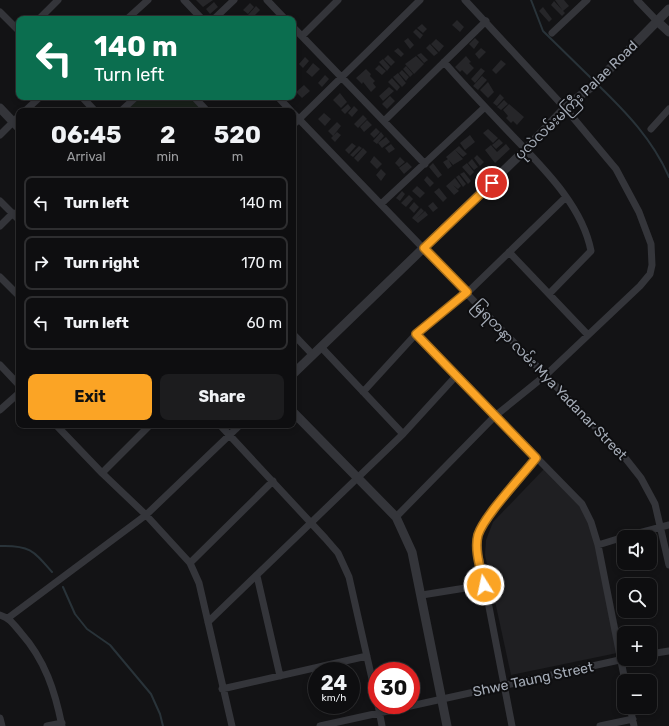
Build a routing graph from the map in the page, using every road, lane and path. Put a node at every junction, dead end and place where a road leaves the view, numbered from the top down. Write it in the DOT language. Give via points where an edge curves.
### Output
graph roads {
  1 [pos="58,0"];
  2 [pos="148,0"];
  3 [pos="184,0"];
  4 [pos="234,0"];
  5 [pos="267,0"];
  6 [pos="338,0"];
  7 [pos="420,0"];
  8 [pos="466,0"];
  9 [pos="587,0"];
  10 [pos="637,0"];
  11 [pos="669,9"];
  12 [pos="0,12"];
  13 [pos="42,16"];
  14 [pos="130,16"];
  15 [pos="199,16"];
  16 [pos="217,16"];
  17 [pos="282,16"];
  18 [pos="486,21"];
  19 [pos="657,21"];
  20 [pos="16,29"];
  21 [pos="296,30"];
  22 [pos="669,32"];
  23 [pos="552,33"];
  24 [pos="302,36"];
  25 [pos="444,62"];
  26 [pos="341,77"];
  27 [pos="37,100"];
  28 [pos="85,100"];
  29 [pos="133,100"];
  30 [pos="197,100"];
  31 [pos="281,100"];
  32 [pos="485,107"];
  33 [pos="0,108"];
  34 [pos="28,108"];
  35 [pos="93,108"];
  36 [pos="124,108"];
  37 [pos="204,108"];
  38 [pos="288,108"];
  39 [pos="565,108"];
  40 [pos="669,109"];
  41 [pos="296,116"];
  42 [pos="299,119"];
  43 [pos="16,121"];
  44 [pos="384,121"];
  45 [pos="296,122"];
  46 [pos="16,123"];
  47 [pos="651,129"];
  48 [pos="0,135"];
  49 [pos="525,150"];
  50 [pos="424,164"];
  51 [pos="566,197"];
  52 [pos="0,201"];
  53 [pos="381,204"];
  54 [pos="13,213"];
  55 [pos="16,216"];
  56 [pos="0,226"];
  57 [pos="424,248"];
  58 [pos="509,252"];
  59 [pos="0,277"];
  60 [pos="467,292"];
  61 [pos="16,293"];
  62 [pos="549,294"];
  63 [pos="416,334"];
  64 [pos="588,335"];
  65 [pos="296,337"];
  66 [pos="321,347"];
  67 [pos="313,355"];
  68 [pos="0,365"];
  69 [pos="296,371"];
  70 [pos="547,374"];
  71 [pos="456,376"];
  72 [pos="16,382"];
  73 [pos="363,392"];
  74 [pos="16,396"];
  75 [pos="0,410"];
  76 [pos="296,415"];
  77 [pos="495,416"];
  78 [pos="59,428"];
  79 [pos="145,428"];
  80 [pos="223,428"];
  81 [pos="237,428"];
  82 [pos="403,434"];
  83 [pos="230,435"];
  84 [pos="536,458"];
  85 [pos="102,473"];
  86 [pos="358,478"];
  87 [pos="273,481"];
  88 [pos="146,515"];
  89 [pos="396,517"];
  90 [pos="312,523"];
  91 [pos="669,525"];
  92 [pos="661,526"];
  93 [pos="648,530"];
  94 [pos="617,539"];
  95 [pos="598,544"];
  96 [pos="190,563"];
  97 [pos="669,565"];
  98 [pos="257,576"];
  99 [pos="484,585"];
  100 [pos="422,595"];
  101 [pos="0,615"];
  102 [pos="8,618"];
  103 [pos="208,622"];
  104 [pos="617,631"];
  105 [pos="669,651"];
  106 [pos="657,653"];
  107 [pos="367,656"];
  108 [pos="617,660"];
  109 [pos="368,662"];
  110 [pos="280,676"];
  111 [pos="504,686"];
  112 [pos="222,689"];
  113 [pos="442,698"];
  114 [pos="420,702"];
  115 [pos="368,712"];
  116 [pos="380,714"];
  117 [pos="0,718"];
  118 [pos="633,722"];
  119 [pos="62,725"];
  120 [pos="2,726"];
  121 [pos="47,726"];
  122 [pos="232,726"];
  123 [pos="320,726"];
  124 [pos="382,726"];
  125 [pos="447,726"];
  126 [pos="512,726"];
  127 [pos="600,726"];
  1 -- 13 [label="street"];
  2 -- 14 [label="street"];
  3 -- 15 [label="street"];
  4 -- 16 [label="street"];
  5 -- 17 [label="street"];
  6 -- 24 [label="street"];
  7 -- 26 [label="street"];
  8 -- 18 [label="street"];
  9 -- 23 [label="street"];
  10 -- 19 [label="street"];
  11 -- 19 [label="street, ပုလဲလမ်းမကြီး Palae Road"];
  12 -- 20 [label="street"];
  18 -- 25 [label="street"];
  18 -- 39 [label="street"];
  19 -- 22 [label="street"];
  19 -- 39 [label="street, ပုလဲလမ်းမကြီး Palae Road" via="592,87"];
  21 -- 24 [label="street"];
  24 -- 26 [label="street"];
  25 -- 32 [label="street"];
  25 -- 44 [label="street"];
  26 -- 42 [label="street"];
  26 -- 44 [label="street"];
  27 -- 34 [label="street"];
  28 -- 35 [label="street"];
  29 -- 36 [label="street"];
  30 -- 37 [label="street"];
  31 -- 38 [label="street, မြရတနာ လမ်း Mya Yadanar Street"];
  32 -- 49 [label="street"];
  32 -- 50 [label="street"];
  33 -- 43 [label="street"];
  39 -- 49 [label="street, ပုလဲလမ်းမကြီး Palae Road"];
  39 -- 64 [label="street" via="616,169 639,212 651,244 653,258 650,274"];
  40 -- 47 [label="street"];
  41 -- 42 [label="street, မြရတနာ လမ်း Mya Yadanar Street"];
  42 -- 45 [label="street"];
  42 -- 53 [label="street, မြရတနာ လမ်း Mya Yadanar Street"];
  44 -- 50 [label="street"];
  46 -- 48 [label="street"];
  49 -- 51 [label="street"];
  49 -- 57 [label="street, ပုလဲလမ်းမကြီး Palae Road"];
  50 -- 53 [label="street"];
  51 -- 58 [label="street"];
  51 -- 62 [label="street" via="581,220 591,251"];
  52 -- 54 [label="street"];
  53 -- 57 [label="street, မြရတနာ လမ်း Mya Yadanar Street"];
  54 -- 55 [label="street"];
  54 -- 56 [label="street"];
  57 -- 60 [label="street, မြရတနာ လမ်း Mya Yadanar Street"];
  57 -- 66 [label="street, ပုလဲလမ်းမကြီး Palae Road"];
  58 -- 60 [label="street"];
  58 -- 62 [label="street"];
  59 -- 61 [label="street"];
  60 -- 63 [label="street"];
  60 -- 70 [label="street, မြရတနာ လမ်း Mya Yadanar Street"];
  62 -- 64 [label="street"];
  63 -- 71 [label="street"];
  63 -- 73 [label="street"];
  64 -- 70 [label="street"];
  65 -- 67 [label="street"];
  66 -- 67 [label="street, ပုလဲလမ်းမကြီး Palae Road"];
  66 -- 73 [label="street"];
  67 -- 69 [label="street, ပုလဲလမ်းမကြီး Palae Road"];
  68 -- 72 [label="street"];
  70 -- 77 [label="street"];
  70 -- 92 [label="street, မြရတနာ လမ်း Mya Yadanar Street" via="641,478 655,504"];
  71 -- 77 [label="street"];
  71 -- 82 [label="street"];
  73 -- 82 [label="street"];
  74 -- 75 [label="street"];
  76 -- 86 [label="street"];
  77 -- 84 [label="street"];
  77 -- 89 [label="street"];
  78 -- 85 [label="street"];
  79 -- 85 [label="street"];
  80 -- 83 [label="street"];
  81 -- 83 [label="street"];
  82 -- 86 [label="street"];
  83 -- 87 [label="street"];
  83 -- 88 [label="street"];
  84 -- 95 [label="street" via="582,504"];
  84 -- 99 [label="street" via="486,520 478,536 478,555"];
  85 -- 88 [label="street"];
  86 -- 89 [label="street"];
  86 -- 90 [label="street"];
  87 -- 90 [label="street"];
  87 -- 96 [label="street"];
  88 -- 96 [label="street"];
  88 -- 102 [label="street"];
  89 -- 100 [label="street" via="412,552"];
  90 -- 98 [label="street"];
  90 -- 107 [label="street" via="338,554 349,576"];
  91 -- 92 [label="street"];
  92 -- 93 [label="street"];
  92 -- 97 [label="street, မြရတနာ လမ်း Mya Yadanar Street"];
  94 -- 95 [label="street"];
  95 -- 104 [label="street"];
  96 -- 103 [label="street" via="199,583"];
  98 -- 103 [label="street"];
  98 -- 110 [label="street"];
  99 -- 100 [label="street"];
  99 -- 111 [label="street"];
  100 -- 113 [label="street"];
  101 -- 102 [label="street"];
  102 -- 119 [label="street" via="31,644 43,663"];
  103 -- 112 [label="street"];
  105 -- 106 [label="street"];
  107 -- 109 [label="street"];
  107 -- 110 [label="street"];
  108 -- 111 [label="street, Shwe Taung Street"];
  110 -- 112 [label="street"];
  111 -- 113 [label="street, Shwe Taung Street"];
  111 -- 126 [label="street"];
  112 -- 122 [label="street"];
  113 -- 114 [label="street, Shwe Taung Street"];
  113 -- 125 [label="street"];
  115 -- 123 [label="street, Shwe Taung Street"];
  116 -- 124 [label="street"];
  117 -- 120 [label="street"];
  118 -- 127 [label="street"];
  119 -- 121 [label="street"];
}
